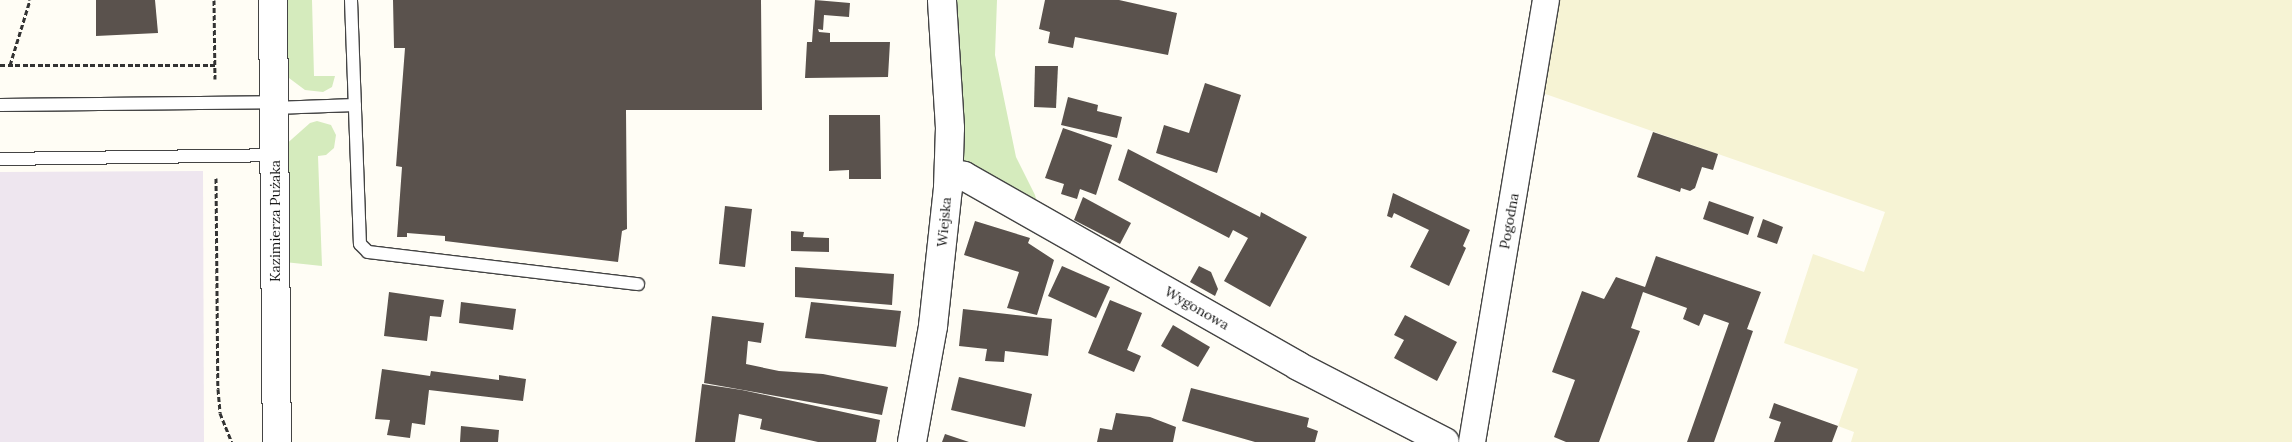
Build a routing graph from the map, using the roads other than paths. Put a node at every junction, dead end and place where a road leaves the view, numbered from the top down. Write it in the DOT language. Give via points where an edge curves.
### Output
graph roads {
  1 [pos="273,0"];
  2 [pos="351,0"];
  3 [pos="942,0"];
  4 [pos="1546,0"];
  5 [pos="0,105"];
  6 [pos="274,105"];
  7 [pos="355,105"];
  8 [pos="274,155"];
  9 [pos="0,159"];
  10 [pos="948,174"];
  11 [pos="638,284"];
  12 [pos="277,442"];
  13 [pos="912,442"];
  14 [pos="1445,442"];
  15 [pos="1472,442"];
  1 -- 6 [label="street, Kazimierza Pużaka"];
  2 -- 7 [label="lane"];
  3 -- 10 [label="street, Wiejska" via="950,128"];
  4 -- 15 [label="street, Pogodna"];
  5 -- 6 [label="lane"];
  6 -- 7 [label="lane"];
  6 -- 8 [label="street, Kazimierza Pużaka"];
  7 -- 11 [label="lane" via="360,244 368,252"];
  8 -- 9 [label="lane"];
  8 -- 12 [label="street, Kazimierza Pużaka"];
  10 -- 13 [label="street, Wiejska" via="933,326"];
  10 -- 14 [label="street, Wygonowa" via="964,176 1298,366"];
}
